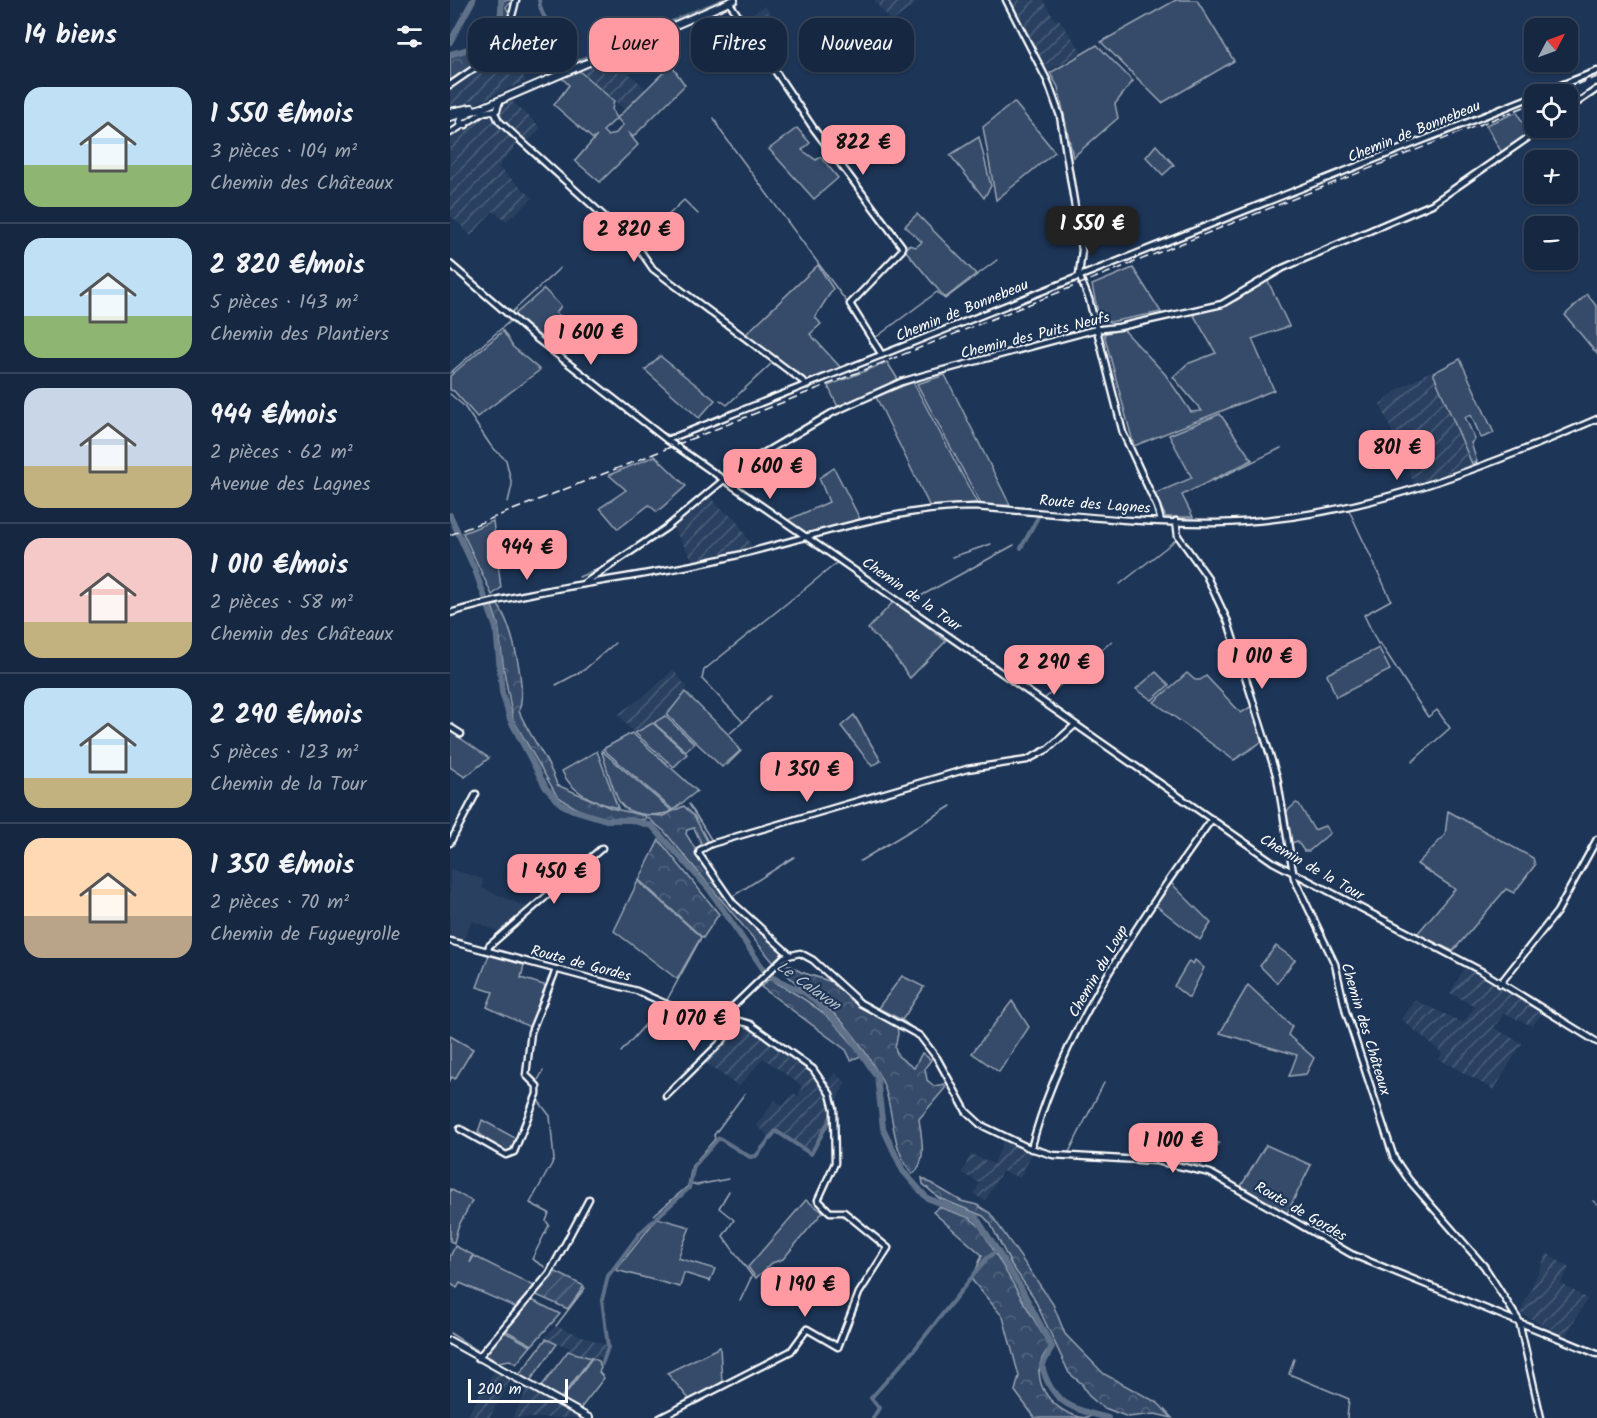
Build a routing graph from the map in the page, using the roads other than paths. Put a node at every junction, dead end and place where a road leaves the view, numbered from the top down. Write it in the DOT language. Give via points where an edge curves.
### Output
graph roads {
  1 [pos="516,0"];
  2 [pos="1006,0"];
  3 [pos="731,1"];
  4 [pos="1597,71"];
  5 [pos="1564,84"];
  6 [pos="450,85"];
  7 [pos="1597,89"];
  8 [pos="498,100"];
  9 [pos="1524,100"];
  10 [pos="1578,102"];
  11 [pos="482,108"];
  12 [pos="494,111"];
  13 [pos="451,121"];
  14 [pos="460,122"];
  15 [pos="466,125"];
  16 [pos="458,128"];
  17 [pos="1528,138"];
  18 [pos="450,264"];
  19 [pos="1079,275"];
  20 [pos="1097,330"];
  21 [pos="882,355"];
  22 [pos="808,385"];
  23 [pos="1596,421"];
  24 [pos="667,440"];
  25 [pos="722,480"];
  26 [pos="1161,521"];
  27 [pos="1176,521"];
  28 [pos="806,538"];
  29 [pos="583,584"];
  30 [pos="450,613"];
  31 [pos="1075,725"];
  32 [pos="450,727"];
  33 [pos="461,734"];
  34 [pos="477,794"];
  35 [pos="1212,819"];
  36 [pos="1597,839"];
  37 [pos="450,843"];
  38 [pos="602,848"];
  39 [pos="1292,872"];
  40 [pos="450,941"];
  41 [pos="488,950"];
  42 [pos="789,954"];
  43 [pos="556,970"];
  44 [pos="1500,984"];
  45 [pos="725,1014"];
  46 [pos="737,1020"];
  47 [pos="1597,1042"];
  48 [pos="666,1096"];
  49 [pos="460,1129"];
  50 [pos="1031,1149"];
  51 [pos="589,1199"];
  52 [pos="1519,1321"];
  53 [pos="450,1339"];
  54 [pos="1597,1354"];
  55 [pos="479,1357"];
  56 [pos="572,1409"];
  57 [pos="584,1418"];
  58 [pos="589,1418"];
  59 [pos="660,1418"];
  60 [pos="1541,1418"];
  1 -- 6 [label="street" via="503,43"];
  2 -- 19 [label="street" via="1048,82 1060,116 1082,250"];
  3 -- 8 [label="main road"];
  3 -- 21 [label="street" via="814,129 902,246 850,304"];
  4 -- 5 [label="street, Chemin de Bonnebeau"];
  7 -- 10 [label="street"];
  8 -- 11 [label="main road"];
  8 -- 12 [label="street" via="499,108"];
  8 -- 13 [label="main road" via="465,110"];
  9 -- 19 [label="street, Chemin de Bonnebeau"];
  11 -- 13 [label="main road"];
  11 -- 14 [label="street" via="463,116"];
  12 -- 15 [label="street"];
  12 -- 22 [label="street" via="499,121 637,246 653,269"];
  13 -- 14 [label="street"];
  13 -- 16 [label="street"];
  14 -- 15 [label="street"];
  14 -- 16 [label="street"];
  15 -- 16 [label="street"];
  17 -- 20 [label="street, Chemin des Puits Neufs" via="1432,204 1283,268 1222,304"];
  18 -- 24 [label="street, Chemin de la Tour" via="537,339"];
  19 -- 20 [label="street"];
  19 -- 21 [label="street, Chemin de Bonnebeau"];
  20 -- 25 [label="street, Chemin des Puits Neufs" via="901,382 832,413"];
  20 -- 26 [label="street" via="1125,440"];
  21 -- 22 [label="street, Chemin de Bonnebeau"];
  22 -- 24 [label="street, Chemin de Bonnebeau"];
  23 -- 27 [label="street, Route des Lagnes" via="1481,466 1344,506 1267,519"];
  24 -- 25 [label="street, Chemin de la Tour"];
  25 -- 28 [label="street, Chemin de la Tour"];
  25 -- 29 [label="street, Chemin des Puits Neufs" via="666,528"];
  26 -- 27 [label="street, Route des Lagnes"];
  26 -- 28 [label="street, Route des Lagnes" via="955,507"];
  27 -- 39 [label="street, Chemin des Châteaux" via="1178,536 1216,594 1238,653 1277,777"];
  28 -- 29 [label="street, Route des Lagnes" via="684,567"];
  28 -- 31 [label="street, Chemin de la Tour"];
  29 -- 30 [label="street, Route des Lagnes"];
  31 -- 35 [label="street, Chemin de la Tour"];
  31 -- 42 [label="street" via="1048,749 1027,760 967,769 700,850 733,903"];
  32 -- 33 [label="street"];
  34 -- 37 [label="street"];
  35 -- 39 [label="street, Chemin de la Tour"];
  35 -- 50 [label="street, Chemin du Loup" via="1131,936 1083,1022 1055,1077"];
  36 -- 44 [label="street" via="1557,912"];
  38 -- 41 [label="street"];
  39 -- 44 [label="street, Chemin de la Tour"];
  39 -- 52 [label="street, Chemin des Châteaux" via="1335,964 1346,1012 1394,1158 1484,1266"];
  40 -- 41 [label="street, Route de Gordes"];
  41 -- 43 [label="street, Route de Gordes"];
  42 -- 45 [label="street"];
  42 -- 50 [label="street, Route de Gordes" via="808,957 860,1003 914,1032 938,1058 973,1120"];
  43 -- 45 [label="street, Route de Gordes" via="637,991 696,1017"];
  43 -- 49 [label="street" via="530,1042 526,1075 535,1082 537,1094 514,1152 506,1155"];
  44 -- 47 [label="street, Chemin de la Tour"];
  45 -- 46 [label="street"];
  46 -- 48 [label="street" via="723,1040"];
  46 -- 59 [label="street" via="750,1024 818,1076 833,1102 835,1163 818,1200 830,1212 844,1212 888,1248 859,1293 837,1347 807,1329 791,1351"];
  50 -- 52 [label="street, Route de Gordes" via="1053,1155 1168,1162 1210,1173 1351,1254"];
  51 -- 55 [label="street" via="549,1274"];
  52 -- 54 [label="street, Route de Gordes"];
  52 -- 60 [label="street, Chemin des Châteaux"];
  53 -- 55 [label="main road"];
  55 -- 56 [label="main road"];
  56 -- 57 [label="main road"];
  56 -- 58 [label="main road"];
}
